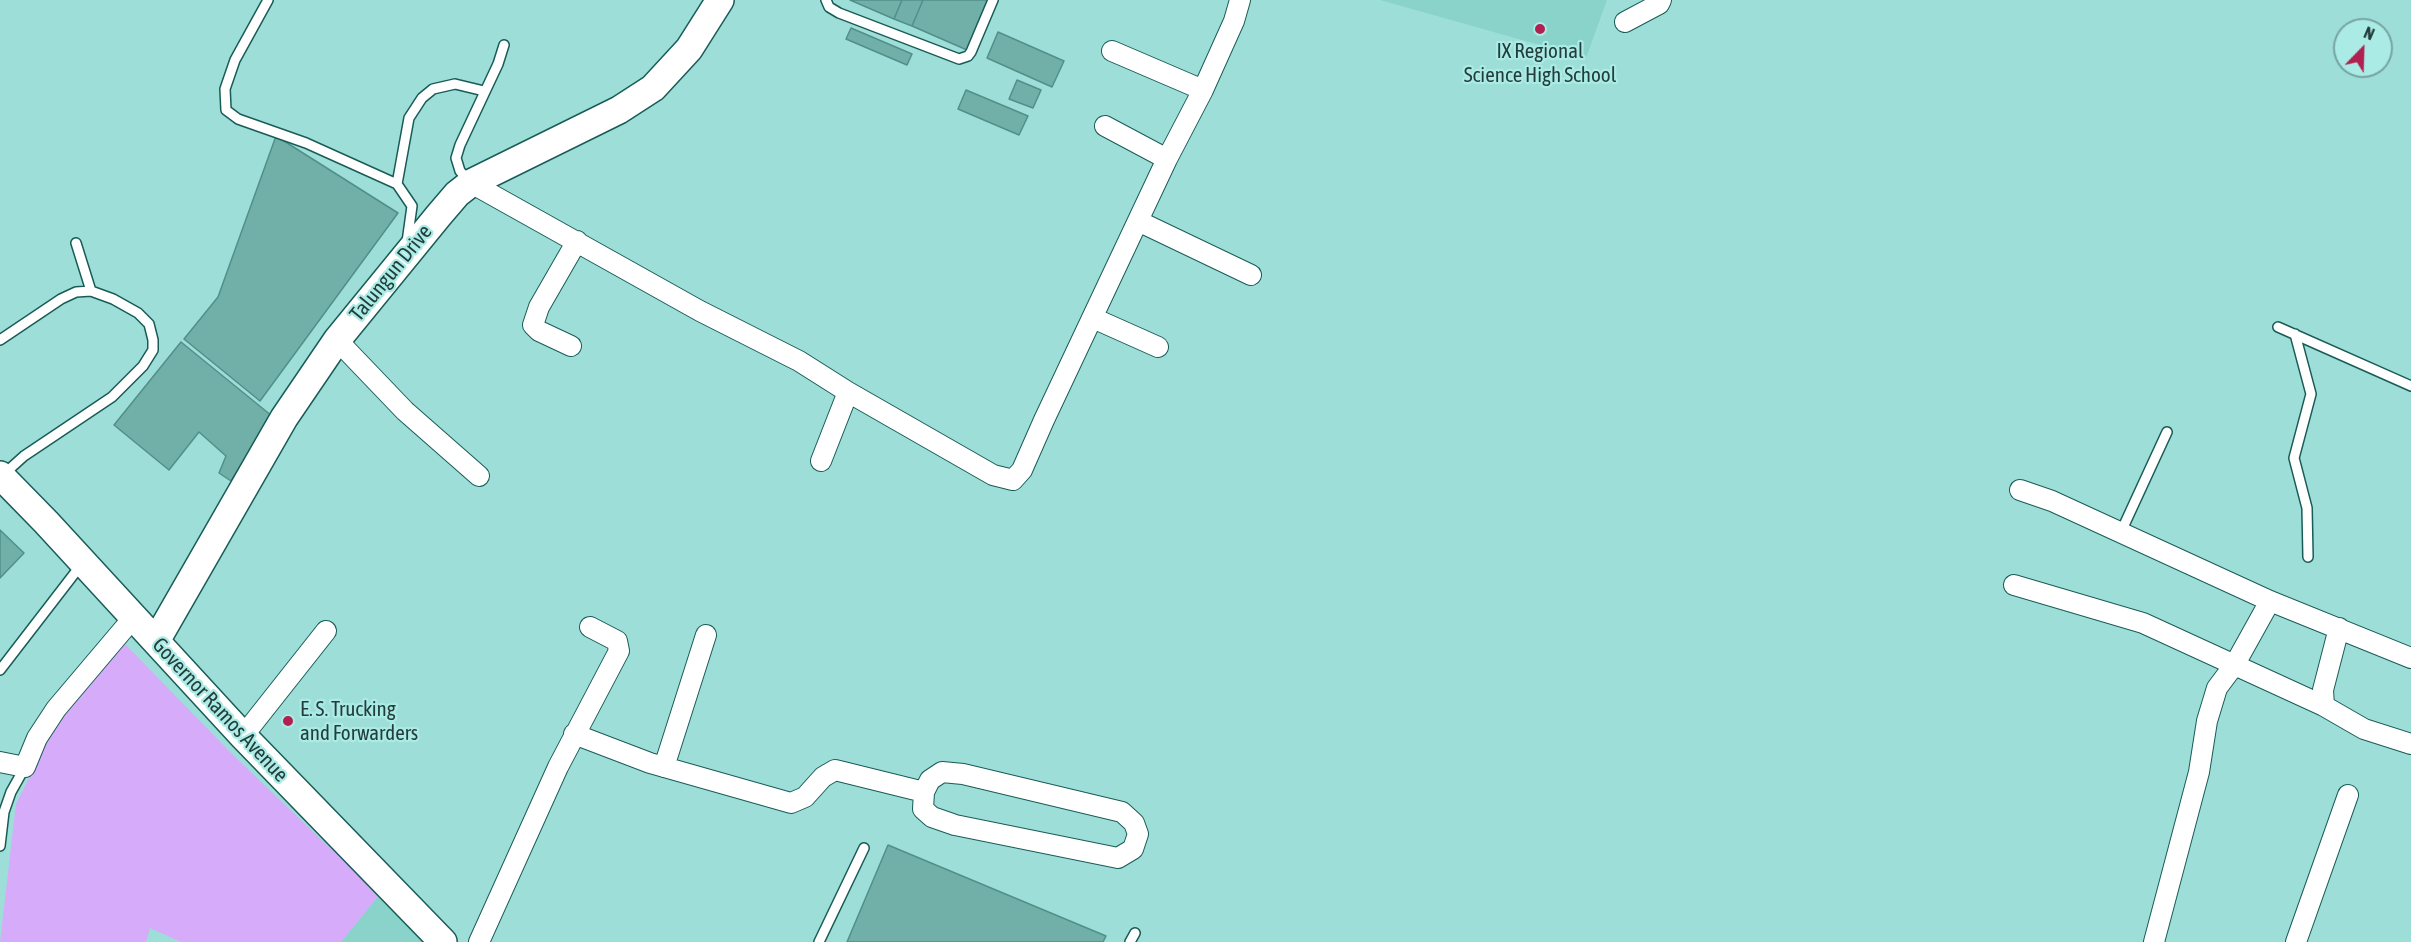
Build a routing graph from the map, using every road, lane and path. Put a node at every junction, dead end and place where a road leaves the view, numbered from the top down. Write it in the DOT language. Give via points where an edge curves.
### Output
graph roads {
  1 [pos="268,0"];
  2 [pos="720,0"];
  3 [pos="826,0"];
  4 [pos="993,0"];
  5 [pos="1240,0"];
  6 [pos="1661,0"];
  7 [pos="1625,22"];
  8 [pos="504,45"];
  9 [pos="1112,51"];
  10 [pos="1203,90"];
  11 [pos="484,91"];
  12 [pos="1105,126"];
  13 [pos="1167,159"];
  14 [pos="471,183"];
  15 [pos="397,184"];
  16 [pos="1138,221"];
  17 [pos="577,241"];
  18 [pos="76,243"];
  19 [pos="404,255"];
  20 [pos="1251,275"];
  21 [pos="91,291"];
  22 [pos="1093,318"];
  23 [pos="2278,327"];
  24 [pos="2295,334"];
  25 [pos="0,340"];
  26 [pos="337,340"];
  27 [pos="571,346"];
  28 [pos="1158,347"];
  29 [pos="2411,386"];
  30 [pos="848,392"];
  31 [pos="2167,432"];
  32 [pos="820,461"];
  33 [pos="0,476"];
  34 [pos="479,476"];
  35 [pos="2020,490"];
  36 [pos="2120,534"];
  37 [pos="2308,557"];
  38 [pos="84,562"];
  39 [pos="2014,585"];
  40 [pos="2270,601"];
  41 [pos="133,618"];
  42 [pos="590,627"];
  43 [pos="2339,628"];
  44 [pos="326,631"];
  45 [pos="706,635"];
  46 [pos="156,641"];
  47 [pos="2411,658"];
  48 [pos="2235,664"];
  49 [pos="0,670"];
  50 [pos="2324,706"];
  51 [pos="574,734"];
  52 [pos="243,735"];
  53 [pos="2411,744"];
  54 [pos="0,762"];
  55 [pos="25,767"];
  56 [pos="664,767"];
  57 [pos="0,792"];
  58 [pos="11,792"];
  59 [pos="924,792"];
  60 [pos="2348,795"];
  61 [pos="0,846"];
  62 [pos="864,848"];
  63 [pos="1135,933"];
  64 [pos="440,941"];
  65 [pos="478,942"];
  66 [pos="819,942"];
  67 [pos="1130,942"];
  68 [pos="2154,942"];
  69 [pos="2295,942"];
  1 -- 15 [label="lane" via="235,60 225,89 226,110 238,119 306,142"];
  2 -- 14 [label="street, Talungun Drive" via="689,49 653,88 619,110"];
  3 -- 4 [label="lane" via="839,13 959,59 971,52"];
  5 -- 10 [label="street"];
  6 -- 7 [label="street"];
  8 -- 11 [label="lane"];
  9 -- 10 [label="street"];
  10 -- 13 [label="street"];
  11 -- 14 [label="lane" via="456,158 460,171"];
  11 -- 15 [label="lane" via="455,84 433,88 422,98 409,118"];
  12 -- 13 [label="street"];
  13 -- 16 [label="street"];
  14 -- 17 [label="street"];
  14 -- 19 [label="street, Talungun Drive"];
  15 -- 19 [label="lane" via="412,206"];
  16 -- 20 [label="street"];
  16 -- 22 [label="street"];
  17 -- 27 [label="street" via="539,307 533,325"];
  17 -- 30 [label="street" via="700,311 791,356"];
  18 -- 21 [label="lane"];
  19 -- 26 [label="street, Talungun Drive"];
  21 -- 25 [label="lane" via="61,299"];
  21 -- 33 [label="lane" via="138,313 149,324 153,350 112,397"];
  22 -- 28 [label="street"];
  22 -- 30 [label="street" via="1022,470 1013,480 993,475"];
  23 -- 24 [label="lane"];
  24 -- 29 [label="lane"];
  24 -- 37 [label="lane" via="2311,394 2294,458 2307,508"];
  26 -- 34 [label="street" via="405,411"];
  26 -- 46 [label="street, Talungun Drive" via="284,418"];
  30 -- 32 [label="street"];
  31 -- 36 [label="lane"];
  33 -- 38 [label="street, Governor Ramos Avenue"];
  35 -- 36 [label="street"];
  36 -- 40 [label="street"];
  38 -- 41 [label="street, Governor Ramos Avenue"];
  38 -- 49 [label="lane"];
  39 -- 48 [label="street" via="2142,623"];
  40 -- 43 [label="street"];
  40 -- 48 [label="street"];
  41 -- 46 [label="street, Governor Ramos Avenue"];
  41 -- 55 [label="street" via="56,709 37,738"];
  42 -- 51 [label="street" via="617,641 619,651"];
  43 -- 47 [label="street"];
  43 -- 50 [label="street" via="2323,690"];
  44 -- 52 [label="street"];
  45 -- 56 [label="street"];
  46 -- 52 [label="street, Governor Ramos Avenue"];
  48 -- 50 [label="street"];
  48 -- 68 [label="street" via="2217,688 2207,721 2199,772"];
  50 -- 53 [label="street" via="2364,729"];
  51 -- 56 [label="street"];
  51 -- 65 [label="street"];
  52 -- 64 [label="street, Governor Ramos Avenue"];
  54 -- 55 [label="street"];
  55 -- 58 [label="lane"];
  56 -- 59 [label="street" via="791,802 805,797 822,777 835,770"];
  57 -- 58 [label="lane"];
  58 -- 61 [label="lane"];
  59 -- 59 [label="street" via="930,780 942,772 963,774 1122,812 1134,823 1138,834 1133,849 1118,858 955,825 922,809"];
  60 -- 69 [label="street"];
  62 -- 66 [label="lane"];
  63 -- 67 [label="lane"];
}
